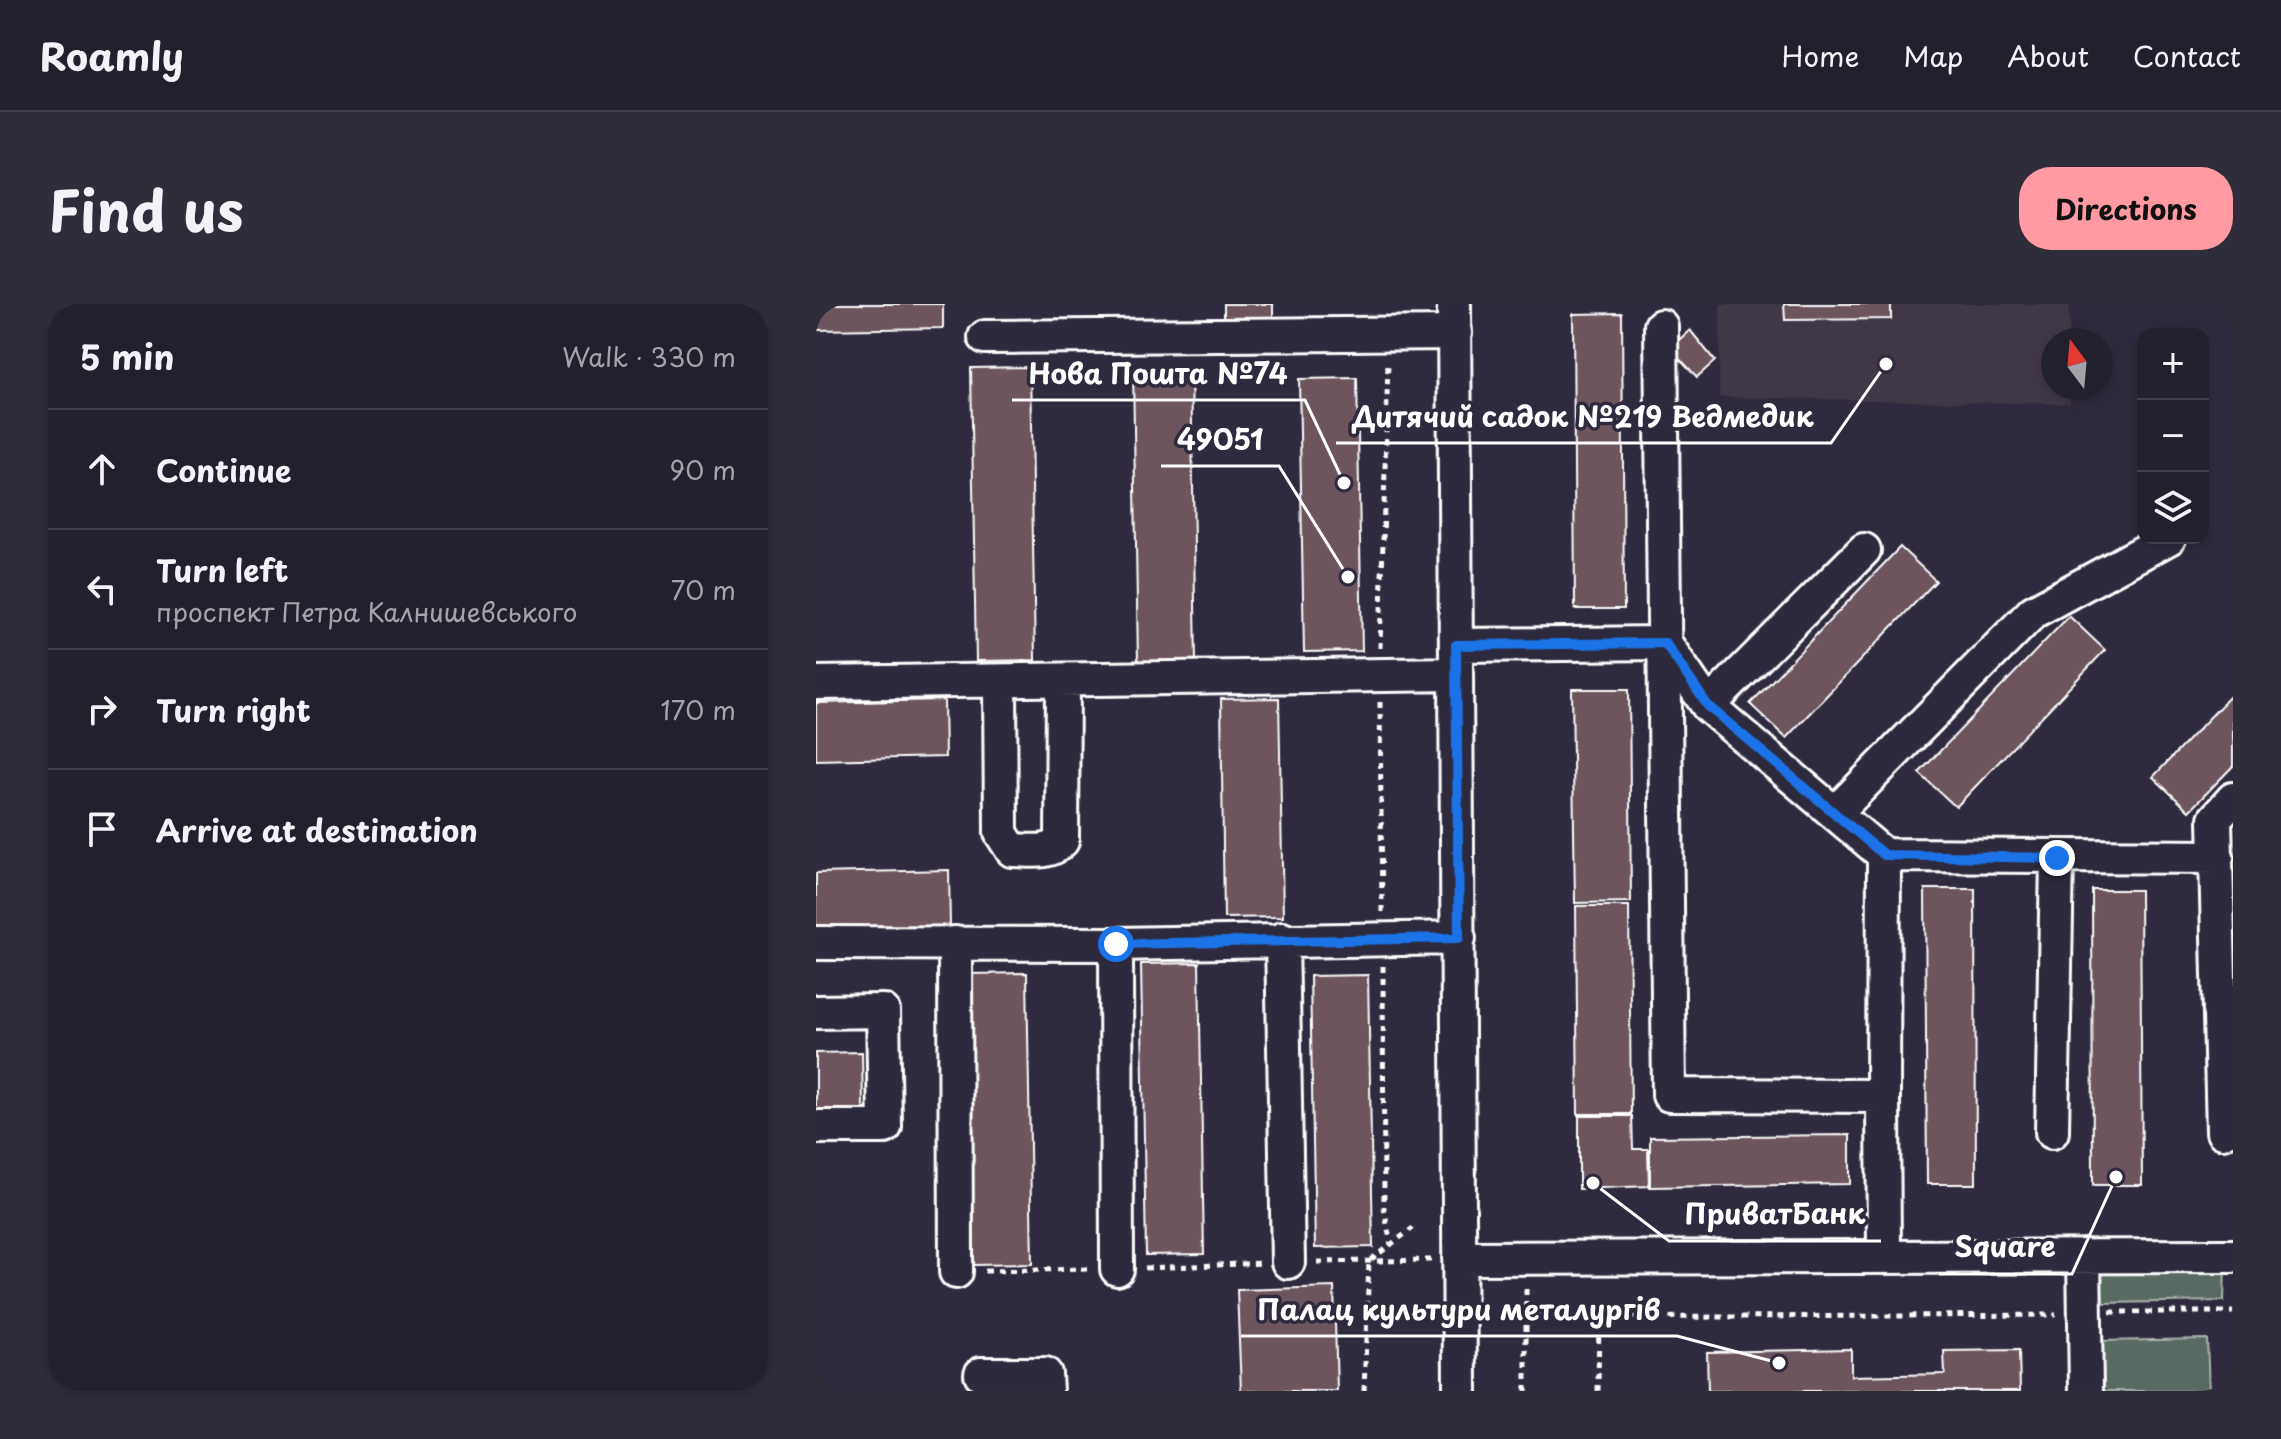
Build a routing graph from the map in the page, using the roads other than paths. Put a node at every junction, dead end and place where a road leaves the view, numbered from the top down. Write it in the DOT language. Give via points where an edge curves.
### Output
graph roads {
  1 [pos="1454,318"];
  2 [pos="1661,326"];
  3 [pos="985,337"];
  4 [pos="2158,544"];
  5 [pos="1864,550"];
  6 [pos="1665,643"];
  7 [pos="1456,660"];
  8 [pos="1063,682"];
  9 [pos="816,683"];
  10 [pos="1000,683"];
  11 [pos="1708,706"];
  12 [pos="2233,799"];
  13 [pos="1835,813"];
  14 [pos="1884,855"];
  15 [pos="2217,857"];
  16 [pos="2057,858"];
  17 [pos="1459,938"];
  18 [pos="1282,939"];
  19 [pos="816,943"];
  20 [pos="955,943"];
  21 [pos="1116,944"];
  22 [pos="816,1012"];
  23 [pos="1883,1096"];
  24 [pos="816,1127"];
  25 [pos="2052,1132"];
  26 [pos="2223,1132"];
  27 [pos="1884,1256"];
  28 [pos="2084,1256"];
  29 [pos="2233,1256"];
  30 [pos="1446,1259"];
  31 [pos="1288,1262"];
  32 [pos="1117,1269"];
  33 [pos="956,1272"];
  34 [pos="981,1374"];
  35 [pos="1046,1391"];
  36 [pos="1460,1391"];
  37 [pos="2086,1391"];
  1 -- 3 [label="street" via="1389,333"];
  1 -- 7 [label="street"];
  2 -- 6 [label="street"];
  4 -- 13 [label="street" via="2033,612"];
  5 -- 11 [label="street"];
  6 -- 7 [label="street"];
  6 -- 11 [label="street"];
  6 -- 23 [label="street" via="1669,1095"];
  7 -- 8 [label="street" via="1379,675"];
  7 -- 17 [label="street"];
  8 -- 10 [label="street"];
  8 -- 10 [label="street" via="1062,841 1047,851 1012,850 1001,833"];
  9 -- 10 [label="street"];
  11 -- 13 [label="street"];
  12 -- 15 [label="street" via="2215,819"];
  13 -- 14 [label="street"];
  14 -- 16 [label="street"];
  14 -- 23 [label="street"];
  15 -- 16 [label="street"];
  15 -- 26 [label="street"];
  16 -- 25 [label="street"];
  17 -- 18 [label="street"];
  17 -- 30 [label="street"];
  18 -- 21 [label="street"];
  18 -- 31 [label="street"];
  19 -- 20 [label="street"];
  20 -- 21 [label="street"];
  20 -- 33 [label="street"];
  21 -- 32 [label="street"];
  22 -- 24 [label="street" via="883,1011 885,1127"];
  23 -- 27 [label="street"];
  27 -- 28 [label="street"];
  27 -- 30 [label="street"];
  28 -- 29 [label="street"];
  28 -- 37 [label="street"];
  30 -- 36 [label="street"];
  34 -- 35 [label="street" via="1045,1374"];
}
